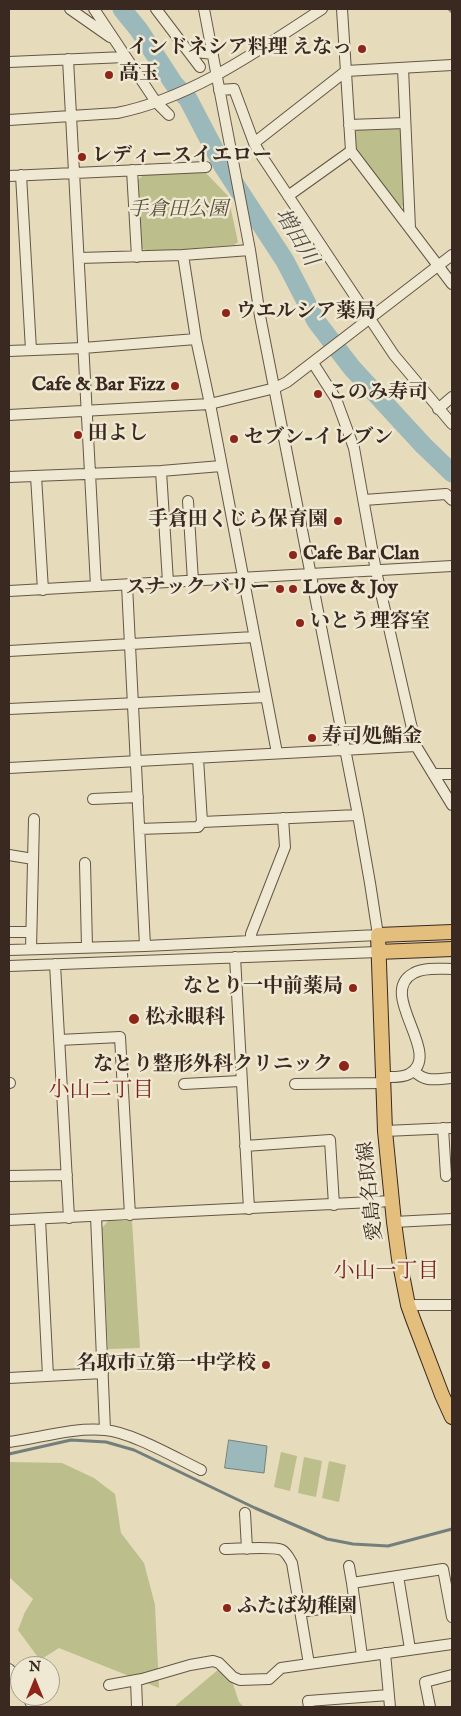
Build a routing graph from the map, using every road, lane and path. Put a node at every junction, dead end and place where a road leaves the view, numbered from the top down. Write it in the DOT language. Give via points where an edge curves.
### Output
graph roads {
  1 [pos="70,9"];
  2 [pos="94,9"];
  3 [pos="156,9"];
  4 [pos="207,9"];
  5 [pos="322,9"];
  6 [pos="342,9"];
  7 [pos="112,39"];
  8 [pos="188,51"];
  9 [pos="213,54"];
  10 [pos="125,57"];
  11 [pos="68,59"];
  12 [pos="9,62"];
  13 [pos="452,65"];
  14 [pos="200,67"];
  15 [pos="403,68"];
  16 [pos="346,71"];
  17 [pos="216,75"];
  18 [pos="220,95"];
  19 [pos="160,101"];
  20 [pos="169,115"];
  21 [pos="71,117"];
  22 [pos="9,120"];
  23 [pos="405,123"];
  24 [pos="349,125"];
  25 [pos="254,143"];
  26 [pos="351,151"];
  27 [pos="206,167"];
  28 [pos="132,170"];
  29 [pos="74,173"];
  30 [pos="21,175"];
  31 [pos="9,176"];
  32 [pos="288,196"];
  33 [pos="410,228"];
  34 [pos="250,250"];
  35 [pos="183,255"];
  36 [pos="452,255"];
  37 [pos="137,257"];
  38 [pos="79,258"];
  39 [pos="438,266"];
  40 [pos="452,284"];
  41 [pos="368,319"];
  42 [pos="196,339"];
  43 [pos="83,348"];
  44 [pos="31,350"];
  45 [pos="9,351"];
  46 [pos="312,362"];
  47 [pos="275,388"];
  48 [pos="452,397"];
  49 [pos="210,404"];
  50 [pos="438,409"];
  51 [pos="86,410"];
  52 [pos="9,415"];
  53 [pos="452,424"];
  54 [pos="221,466"];
  55 [pos="160,471"];
  56 [pos="90,474"];
  57 [pos="9,476"];
  58 [pos="36,476"];
  59 [pos="364,500"];
  60 [pos="452,500"];
  61 [pos="188,501"];
  62 [pos="452,566"];
  63 [pos="376,571"];
  64 [pos="312,574"];
  65 [pos="243,578"];
  66 [pos="193,581"];
  67 [pos="168,582"];
  68 [pos="127,585"];
  69 [pos="96,586"];
  70 [pos="43,590"];
  71 [pos="9,591"];
  72 [pos="254,637"];
  73 [pos="130,645"];
  74 [pos="9,650"];
  75 [pos="266,697"];
  76 [pos="133,704"];
  77 [pos="9,709"];
  78 [pos="416,746"];
  79 [pos="345,749"];
  80 [pos="277,753"];
  81 [pos="198,758"];
  82 [pos="136,762"];
  83 [pos="9,768"];
  84 [pos="434,774"];
  85 [pos="452,774"];
  86 [pos="138,797"];
  87 [pos="93,799"];
  88 [pos="452,804"];
  89 [pos="358,815"];
  90 [pos="283,818"];
  91 [pos="34,819"];
  92 [pos="202,822"];
  93 [pos="140,829"];
  94 [pos="9,855"];
  95 [pos="33,859"];
  96 [pos="85,863"];
  97 [pos="9,932"];
  98 [pos="31,932"];
  99 [pos="452,932"];
  100 [pos="378,935"];
  101 [pos="251,941"];
  102 [pos="145,946"];
  103 [pos="87,947"];
  104 [pos="31,949"];
  105 [pos="452,949"];
  106 [pos="9,950"];
  107 [pos="378,952"];
  108 [pos="235,957"];
  109 [pos="55,964"];
  110 [pos="9,966"];
  111 [pos="452,969"];
  112 [pos="60,1040"];
  113 [pos="414,1071"];
  114 [pos="452,1078"];
  115 [pos="383,1080"];
  116 [pos="240,1081"];
  117 [pos="184,1084"];
  118 [pos="295,1084"];
  119 [pos="448,1128"];
  120 [pos="385,1131"];
  121 [pos="245,1146"];
  122 [pos="67,1174"];
  123 [pos="9,1176"];
  124 [pos="446,1176"];
  125 [pos="392,1201"];
  126 [pos="334,1205"];
  127 [pos="249,1209"];
  128 [pos="130,1215"];
  129 [pos="96,1216"];
  130 [pos="69,1218"];
  131 [pos="40,1219"];
  132 [pos="452,1219"];
  133 [pos="9,1220"];
  134 [pos="394,1222"];
  135 [pos="408,1305"];
  136 [pos="452,1305"];
  137 [pos="103,1373"];
  138 [pos="48,1376"];
  139 [pos="9,1378"];
  140 [pos="452,1417"];
  141 [pos="105,1430"];
  142 [pos="9,1442"];
  143 [pos="200,1470"];
  144 [pos="245,1513"];
  145 [pos="248,1549"];
  146 [pos="225,1550"];
  147 [pos="349,1566"];
  148 [pos="398,1576"];
  149 [pos="352,1583"];
  150 [pos="355,1604"];
  151 [pos="300,1612"];
  152 [pos="452,1617"];
  153 [pos="452,1644"];
  154 [pos="410,1649"];
  155 [pos="385,1653"];
  156 [pos="362,1656"];
  157 [pos="309,1664"];
  158 [pos="452,1675"];
  159 [pos="136,1680"];
  160 [pos="109,1686"];
  161 [pos="389,1695"];
  162 [pos="137,1707"];
  163 [pos="309,1707"];
  164 [pos="390,1707"];
  165 [pos="430,1707"];
  1 -- 7 [label="street"];
  2 -- 7 [label="street"];
  3 -- 8 [label="street"];
  4 -- 9 [label="street"];
  5 -- 17 [label="street"];
  6 -- 16 [label="street"];
  7 -- 10 [label="street"];
  8 -- 9 [label="street"];
  8 -- 14 [label="street"];
  9 -- 17 [label="street"];
  10 -- 11 [label="street"];
  10 -- 19 [label="street"];
  11 -- 12 [label="street"];
  11 -- 21 [label="street"];
  13 -- 15 [label="street"];
  15 -- 16 [label="street"];
  15 -- 23 [label="street"];
  16 -- 24 [label="street"];
  16 -- 25 [label="street"];
  17 -- 18 [label="street"];
  17 -- 19 [label="street"];
  18 -- 25 [label="street" via="234,89"];
  18 -- 34 [label="street"];
  19 -- 20 [label="street"];
  19 -- 21 [label="street" via="117,113"];
  21 -- 22 [label="street"];
  21 -- 29 [label="street"];
  23 -- 24 [label="street"];
  23 -- 33 [label="street"];
  24 -- 26 [label="street"];
  25 -- 32 [label="street"];
  26 -- 32 [label="street"];
  26 -- 33 [label="street"];
  27 -- 28 [label="street"];
  28 -- 29 [label="street"];
  28 -- 37 [label="street"];
  29 -- 30 [label="street"];
  29 -- 38 [label="street"];
  30 -- 31 [label="street"];
  30 -- 44 [label="street"];
  32 -- 41 [label="street"];
  33 -- 39 [label="street"];
  34 -- 35 [label="street"];
  34 -- 47 [label="street"];
  35 -- 37 [label="street"];
  35 -- 42 [label="street"];
  36 -- 39 [label="street"];
  37 -- 38 [label="street"];
  38 -- 43 [label="street"];
  39 -- 40 [label="street"];
  39 -- 41 [label="street"];
  41 -- 46 [label="street"];
  41 -- 50 [label="street"];
  42 -- 43 [label="street"];
  42 -- 49 [label="street"];
  43 -- 44 [label="street"];
  43 -- 51 [label="street"];
  44 -- 45 [label="street"];
  46 -- 47 [label="street"];
  46 -- 59 [label="street" via="336,399 354,448"];
  47 -- 49 [label="street"];
  47 -- 64 [label="street"];
  48 -- 50 [label="street"];
  49 -- 51 [label="street"];
  49 -- 54 [label="street"];
  50 -- 53 [label="street"];
  51 -- 52 [label="street"];
  51 -- 56 [label="street"];
  54 -- 55 [label="street"];
  54 -- 65 [label="street"];
  55 -- 56 [label="street"];
  55 -- 67 [label="street"];
  56 -- 58 [label="street"];
  56 -- 69 [label="street"];
  57 -- 58 [label="street"];
  58 -- 70 [label="street"];
  59 -- 60 [label="street" via="446,494"];
  59 -- 63 [label="street"];
  61 -- 66 [label="street"];
  62 -- 63 [label="street"];
  63 -- 64 [label="street"];
  63 -- 78 [label="street"];
  64 -- 65 [label="street"];
  64 -- 79 [label="street"];
  65 -- 66 [label="street"];
  65 -- 72 [label="street"];
  66 -- 67 [label="street"];
  67 -- 68 [label="street"];
  68 -- 69 [label="street"];
  68 -- 73 [label="street"];
  69 -- 70 [label="street"];
  70 -- 71 [label="street"];
  72 -- 73 [label="street"];
  72 -- 75 [label="street"];
  73 -- 74 [label="street"];
  73 -- 76 [label="street"];
  75 -- 76 [label="street"];
  75 -- 80 [label="street"];
  76 -- 77 [label="street"];
  76 -- 82 [label="street"];
  78 -- 79 [label="street"];
  78 -- 84 [label="street"];
  79 -- 80 [label="street"];
  79 -- 89 [label="street"];
  80 -- 81 [label="street"];
  81 -- 82 [label="street"];
  81 -- 92 [label="street"];
  82 -- 83 [label="street"];
  82 -- 86 [label="street"];
  84 -- 85 [label="street"];
  84 -- 88 [label="street"];
  86 -- 87 [label="street"];
  86 -- 93 [label="street"];
  89 -- 90 [label="street"];
  89 -- 100 [label="street"];
  90 -- 92 [label="street"];
  90 -- 101 [label="street" via="285,847"];
  91 -- 95 [label="street"];
  92 -- 93 [label="street" via="198,827"];
  93 -- 102 [label="street"];
  94 -- 95 [label="street"];
  95 -- 98 [label="street"];
  96 -- 103 [label="street"];
  97 -- 98 [label="street"];
  98 -- 104 [label="street"];
  99 -- 100 [label="main road"];
  100 -- 101 [label="street"];
  100 -- 107 [label="main road, 愛島名取線"];
  101 -- 102 [label="street"];
  102 -- 103 [label="street"];
  103 -- 104 [label="street"];
  104 -- 106 [label="street"];
  105 -- 107 [label="main road"];
  107 -- 108 [label="street"];
  107 -- 115 [label="main road, 愛島名取線"];
  108 -- 109 [label="street"];
  108 -- 116 [label="street"];
  109 -- 110 [label="street"];
  109 -- 112 [label="street"];
  111 -- 113 [label="street" via="420,970 408,976 402,986 409,1023 420,1052"];
  112 -- 122 [label="street"];
  112 -- 128 [label="street" via="120,1037"];
  113 -- 114 [label="street" via="428,1080"];
  113 -- 115 [label="street"];
  115 -- 118 [label="street"];
  115 -- 120 [label="main road, 愛島名取線"];
  116 -- 117 [label="street"];
  116 -- 121 [label="street"];
  119 -- 120 [label="street"];
  119 -- 124 [label="street"];
  120 -- 125 [label="main road, 愛島名取線"];
  121 -- 126 [label="street" via="330,1140"];
  121 -- 127 [label="street"];
  122 -- 123 [label="street"];
  122 -- 130 [label="street"];
  125 -- 126 [label="street"];
  125 -- 134 [label="main road, 愛島名取線"];
  126 -- 127 [label="street"];
  127 -- 128 [label="street"];
  128 -- 129 [label="street"];
  129 -- 130 [label="street"];
  129 -- 137 [label="street"];
  130 -- 131 [label="street"];
  131 -- 133 [label="street"];
  131 -- 138 [label="street"];
  132 -- 134 [label="street"];
  134 -- 135 [label="main road, 愛島名取線"];
  135 -- 136 [label="street"];
  135 -- 140 [label="main road, 愛島名取線"];
  137 -- 138 [label="street"];
  137 -- 141 [label="street"];
  138 -- 139 [label="street"];
  141 -- 142 [label="street" via="72,1431"];
  141 -- 143 [label="street" via="127,1435"];
  144 -- 145 [label="street"];
  145 -- 146 [label="street"];
  145 -- 151 [label="street" via="281,1550 288,1555"];
  147 -- 149 [label="street"];
  148 -- 149 [label="street"];
  148 -- 152 [label="street" via="443,1569"];
  148 -- 154 [label="street"];
  149 -- 150 [label="street"];
  150 -- 151 [label="street"];
  150 -- 156 [label="street"];
  151 -- 157 [label="street"];
  153 -- 154 [label="street"];
  154 -- 155 [label="street"];
  155 -- 156 [label="street"];
  155 -- 161 [label="street"];
  156 -- 157 [label="street"];
  157 -- 159 [label="street" via="281,1668 269,1679 240,1680 213,1661"];
  158 -- 165 [label="street" via="426,1682"];
  159 -- 160 [label="street"];
  159 -- 162 [label="street"];
  161 -- 163 [label="street" via="308,1702"];
  161 -- 164 [label="street"];
}
